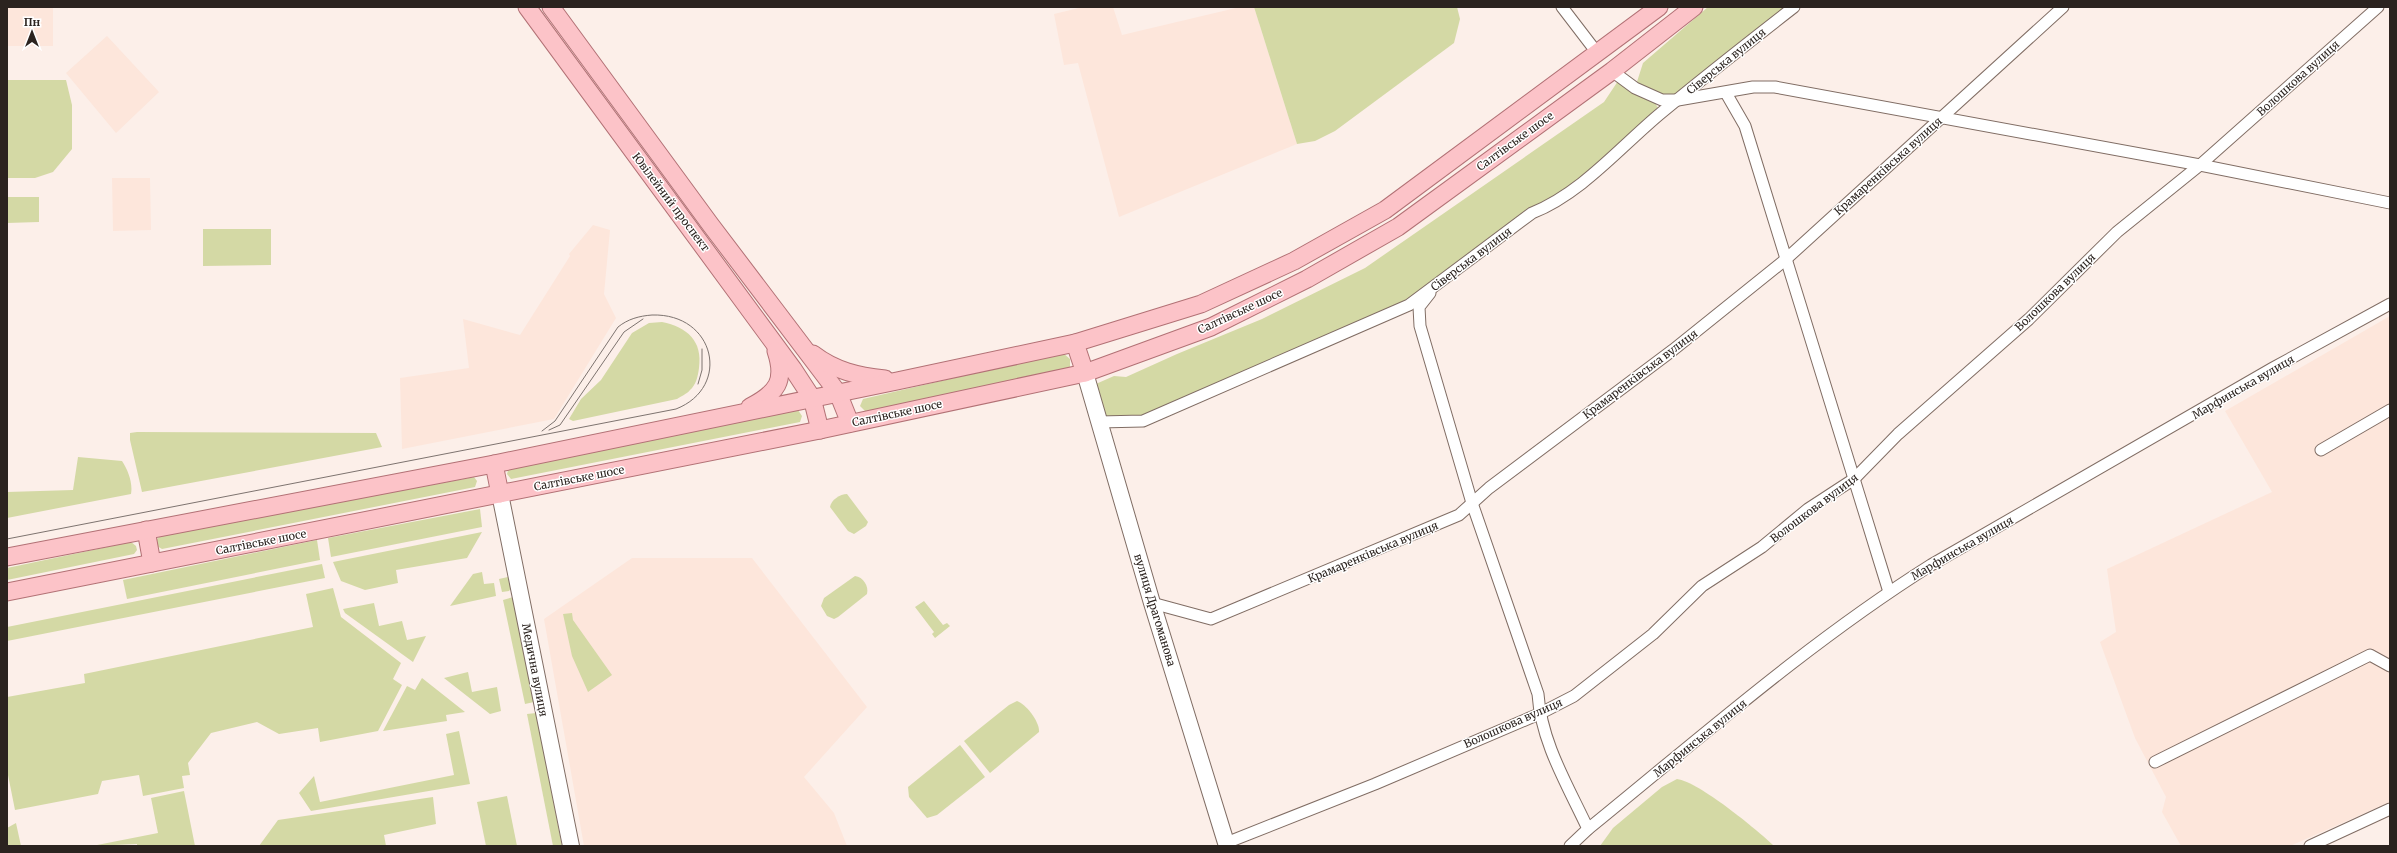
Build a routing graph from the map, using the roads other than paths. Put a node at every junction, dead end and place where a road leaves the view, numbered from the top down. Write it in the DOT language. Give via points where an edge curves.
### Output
graph roads {
  1 [pos="527,7"];
  2 [pos="551,7"];
  3 [pos="1562,7"];
  4 [pos="1659,7"];
  5 [pos="1694,7"];
  6 [pos="1794,7"];
  7 [pos="2063,7"];
  8 [pos="2378,7"];
  9 [pos="1598,54"];
  10 [pos="1612,71"];
  11 [pos="1726,92"];
  12 [pos="1678,100"];
  13 [pos="1942,116"];
  14 [pos="2200,165"];
  15 [pos="2390,203"];
  16 [pos="1785,260"];
  17 [pos="1435,286"];
  18 [pos="2390,304"];
  19 [pos="799,342"];
  20 [pos="773,343"];
  21 [pos="1075,343"];
  22 [pos="1085,373"];
  23 [pos="897,381"];
  24 [pos="838,393"];
  25 [pos="812,398"];
  26 [pos="2390,410"];
  27 [pos="738,413"];
  28 [pos="1099,422"];
  29 [pos="850,423"];
  30 [pos="820,430"];
  31 [pos="2321,450"];
  32 [pos="494,464"];
  33 [pos="1854,480"];
  34 [pos="500,494"];
  35 [pos="1472,503"];
  36 [pos="146,530"];
  37 [pos="7,557"];
  38 [pos="152,563"];
  39 [pos="7,592"];
  40 [pos="1889,592"];
  41 [pos="1152,603"];
  42 [pos="2390,666"];
  43 [pos="1539,714"];
  44 [pos="2155,762"];
  45 [pos="2390,809"];
  46 [pos="1588,829"];
  47 [pos="1227,844"];
  48 [pos="571,846"];
  49 [pos="1570,846"];
  50 [pos="2310,846"];
  1 -- 20 [label="main road, Ювілейний проспект"];
  2 -- 19 [label="main road, Ювілейний проспект"];
  3 -- 9 [label="street"];
  4 -- 9 [label="main road, Салтівське шосе"];
  5 -- 10 [label="main road, Салтівське шосе"];
  6 -- 12 [label="street, Сіверська вулиця"];
  7 -- 13 [label="street, Крамаренківська вулиця"];
  8 -- 14 [label="street, Волошкова вулиця"];
  9 -- 10 [label="main road"];
  9 -- 21 [label="main road, Салтівське шосе" via="1385,210 1294,261 1201,304"];
  10 -- 12 [label="street" via="1651,96 1662,100"];
  10 -- 22 [label="main road, Салтівське шосе" via="1392,231 1306,279 1211,327"];
  11 -- 12 [label="street"];
  11 -- 13 [label="street" via="1753,87 1775,87"];
  11 -- 16 [label="street" via="1744,126"];
  12 -- 17 [label="street, Сіверська вулиця" via="1570,193 1551,206 1532,214"];
  13 -- 14 [label="street"];
  13 -- 16 [label="street, Крамаренківська вулиця"];
  14 -- 15 [label="street"];
  14 -- 33 [label="street, Волошкова вулиця" via="2117,232 2029,319 1898,434"];
  16 -- 33 [label="street"];
  16 -- 35 [label="street, Крамаренківська вулиця" via="1673,350"];
  17 -- 28 [label="street, Сіверська вулиця" via="1409,305 1381,319 1143,421"];
  17 -- 35 [label="street" via="1420,307 1420,326"];
  18 -- 40 [label="street, Марфинська вулиця" via="2273,368 1931,565"];
  19 -- 23 [label="main road" via="822,361 839,370"];
  19 -- 24 [label="main road, Ювілейний проспект"];
  20 -- 25 [label="main road, Ювілейний проспект"];
  20 -- 27 [label="main road" via="781,366 780,380 773,391"];
  21 -- 22 [label="main road"];
  21 -- 23 [label="main road, Салтівське шосе"];
  22 -- 28 [label="street, вулиця Драгоманова"];
  22 -- 29 [label="main road, Салтівське шосе"];
  23 -- 24 [label="main road, Салтівське шосе"];
  24 -- 25 [label="main road, Салтівське шосе"];
  24 -- 29 [label="main road, Ювілейний проспект"];
  25 -- 27 [label="main road, Салтівське шосе"];
  25 -- 30 [label="main road"];
  26 -- 31 [label="street"];
  27 -- 32 [label="main road, Салтівське шосе"];
  28 -- 41 [label="street, вулиця Драгоманова"];
  29 -- 30 [label="main road, Салтівське шосе"];
  30 -- 34 [label="main road, Салтівське шосе"];
  32 -- 34 [label="main road"];
  32 -- 36 [label="main road, Салтівське шосе"];
  33 -- 40 [label="street"];
  33 -- 43 [label="street, Волошкова вулиця" via="1808,510 1762,547 1702,586 1653,634 1574,696"];
  34 -- 38 [label="main road, Салтівське шосе"];
  34 -- 48 [label="street, Медична вулиця"];
  35 -- 41 [label="street, Крамаренківська вулиця" via="1459,516 1211,619"];
  35 -- 43 [label="street" via="1538,694"];
  36 -- 37 [label="main road, Салтівське шосе"];
  36 -- 38 [label="main road"];
  38 -- 39 [label="main road, Салтівське шосе"];
  40 -- 46 [label="street, Марфинська вулиця" via="1802,655"];
  41 -- 47 [label="street, вулиця Драгоманова"];
  42 -- 44 [label="street" via="2370,655"];
  43 -- 46 [label="street" via="1545,735"];
  43 -- 47 [label="street, Волошкова вулиця"];
  45 -- 50 [label="street"];
  46 -- 49 [label="street, Марфинська вулиця"];
}
